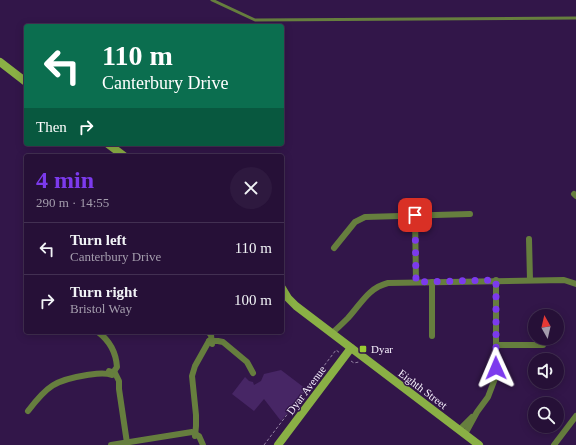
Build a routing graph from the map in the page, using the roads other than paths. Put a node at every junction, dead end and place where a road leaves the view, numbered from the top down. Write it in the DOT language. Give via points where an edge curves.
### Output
graph roads {
  1 [pos="212,0"];
  2 [pos="576,18"];
  3 [pos="0,62"];
  4 [pos="24,80"];
  5 [pos="111,146"];
  6 [pos="121,154"];
  7 [pos="470,214"];
  8 [pos="415,215"];
  9 [pos="529,239"];
  10 [pos="334,248"];
  11 [pos="496,280"];
  12 [pos="530,280"];
  13 [pos="416,282"];
  14 [pos="432,282"];
  15 [pos="576,284"];
  16 [pos="284,291"];
  17 [pos="100,334"];
  18 [pos="208,334"];
  19 [pos="335,336"];
  20 [pos="432,336"];
  21 [pos="211,341"];
  22 [pos="496,345"];
  23 [pos="528,345"];
  24 [pos="351,348"];
  25 [pos="113,373"];
  26 [pos="253,373"];
  27 [pos="28,410"];
  28 [pos="576,416"];
  29 [pos="574,424"];
  30 [pos="462,432"];
  31 [pos="196,434"];
  32 [pos="144,442"];
  33 [pos="127,443"];
  34 [pos="111,445"];
  35 [pos="199,445"];
  36 [pos="203,445"];
  37 [pos="278,445"];
  38 [pos="479,445"];
  39 [pos="554,445"];
  1 -- 2 [label="lane" via="255,20"];
  3 -- 4 [label="street"];
  5 -- 6 [label="street"];
  7 -- 8 [label="street"];
  8 -- 10 [label="street" via="365,216 355,222"];
  8 -- 13 [label="street"];
  9 -- 12 [label="street"];
  11 -- 12 [label="street"];
  11 -- 14 [label="street"];
  11 -- 22 [label="street"];
  12 -- 15 [label="street" via="564,280"];
  13 -- 14 [label="street"];
  13 -- 19 [label="street" via="393,282 378,286 368,294"];
  14 -- 20 [label="street"];
  16 -- 19 [label="street, Eighth Street" via="291,302"];
  17 -- 25 [label="street" via="110,344 114,353 116,362"];
  18 -- 21 [label="street"];
  19 -- 24 [label="street, Eighth Street"];
  21 -- 26 [label="street" via="227,346 246,362"];
  21 -- 31 [label="street" via="195,366 192,376"];
  22 -- 23 [label="street"];
  22 -- 30 [label="street" via="494,383 488,397"];
  24 -- 30 [label="street, Eighth Street"];
  24 -- 37 [label="street, Dyar Avenue"];
  25 -- 27 [label="street" via="58,382 42,393"];
  25 -- 33 [label="street" via="119,389"];
  28 -- 29 [label="street"];
  29 -- 39 [label="street"];
  30 -- 38 [label="street, Eighth Street"];
  31 -- 32 [label="street" via="176,435"];
  31 -- 35 [label="street"];
  31 -- 36 [label="street" via="201,438"];
  32 -- 33 [label="street"];
  33 -- 34 [label="street"];
}
